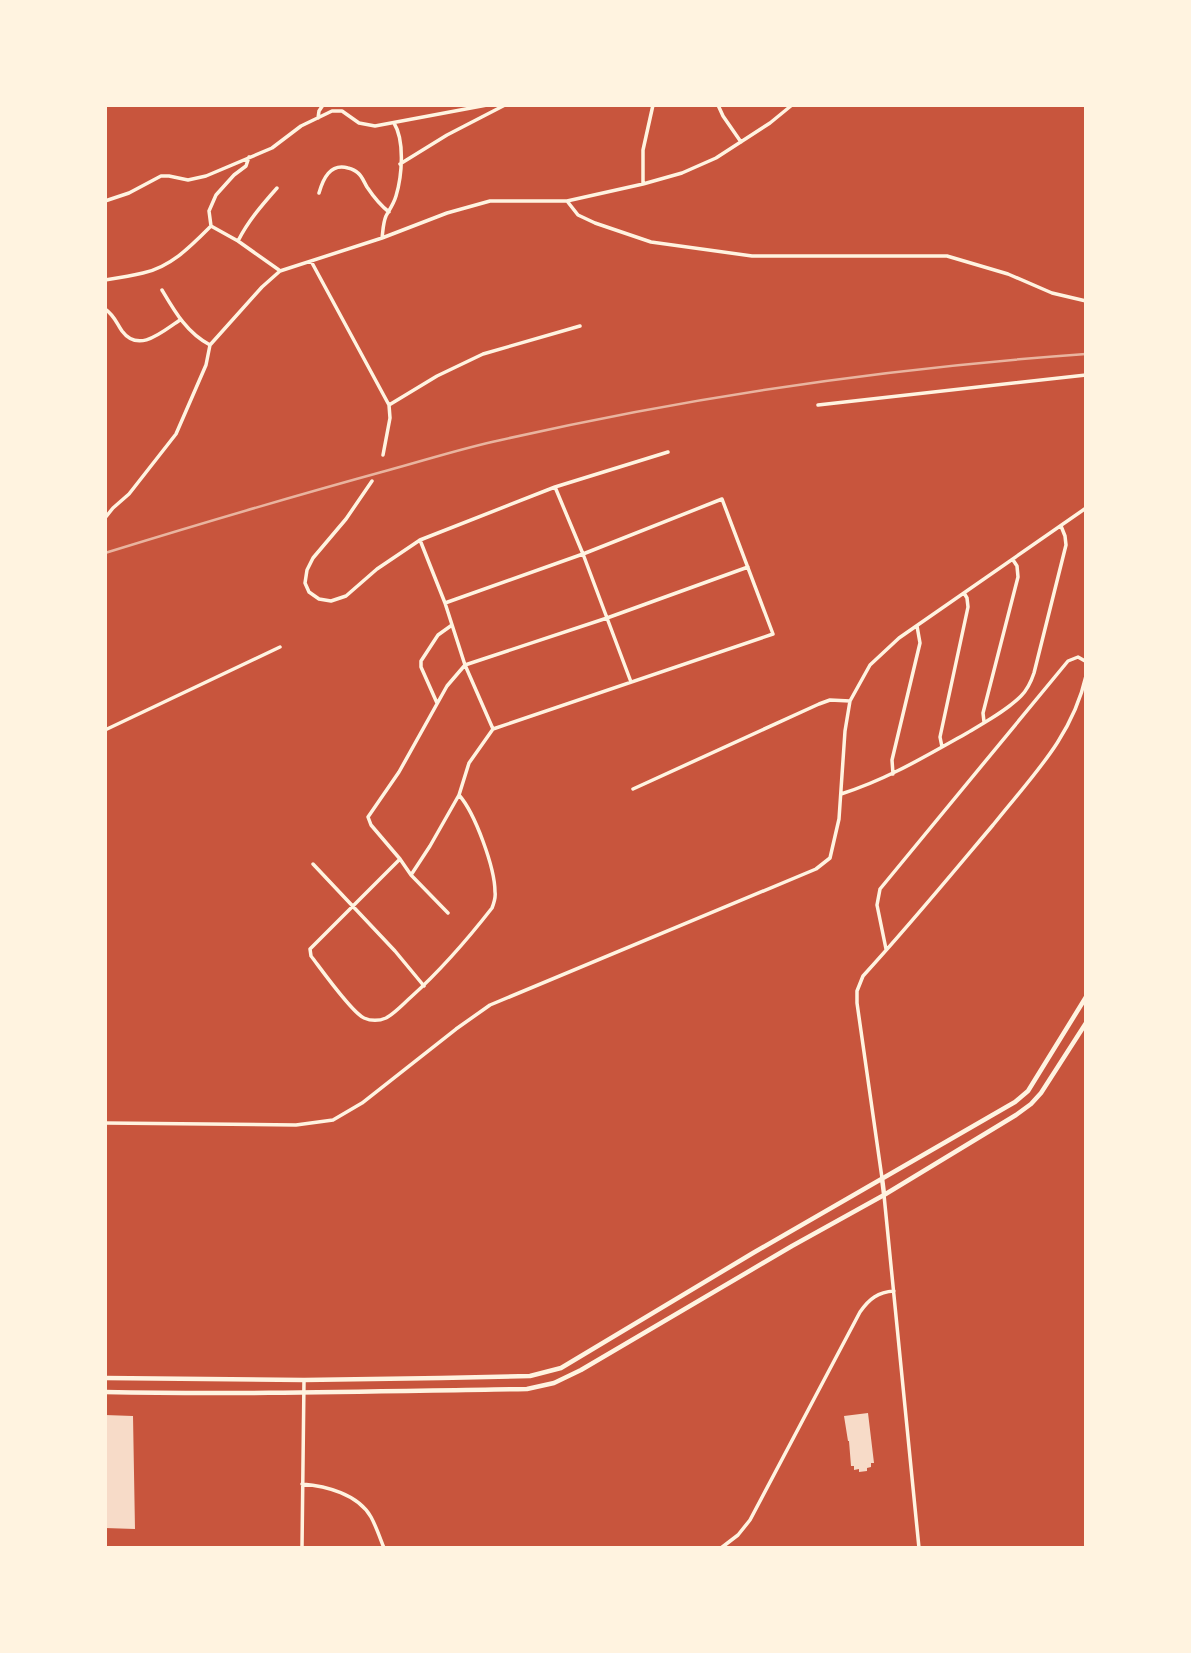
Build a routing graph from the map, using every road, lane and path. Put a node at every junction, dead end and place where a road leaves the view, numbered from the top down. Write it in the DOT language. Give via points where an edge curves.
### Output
graph roads {
  1 [pos="323,105"];
  2 [pos="487,105"];
  3 [pos="505,105"];
  4 [pos="653,105"];
  5 [pos="718,105"];
  6 [pos="792,105"];
  7 [pos="318,118"];
  8 [pos="394,124"];
  9 [pos="741,142"];
  10 [pos="249,157"];
  11 [pos="400,164"];
  12 [pos="643,184"];
  13 [pos="276,188"];
  14 [pos="319,193"];
  15 [pos="105,201"];
  16 [pos="567,201"];
  17 [pos="389,212"];
  18 [pos="211,226"];
  19 [pos="382,238"];
  20 [pos="238,241"];
  21 [pos="311,261"];
  22 [pos="280,271"];
  23 [pos="105,280"];
  24 [pos="162,290"];
  25 [pos="1086,301"];
  26 [pos="105,309"];
  27 [pos="180,320"];
  28 [pos="580,326"];
  29 [pos="210,345"];
  30 [pos="1086,375"];
  31 [pos="389,405"];
  32 [pos="818,405"];
  33 [pos="668,452"];
  34 [pos="383,455"];
  35 [pos="372,481"];
  36 [pos="555,487"];
  37 [pos="1086,508"];
  38 [pos="105,518"];
  39 [pos="1061,526"];
  40 [pos="420,540"];
  41 [pos="583,554"];
  42 [pos="1013,560"];
  43 [pos="748,567"];
  44 [pos="964,593"];
  45 [pos="444,603"];
  46 [pos="607,618"];
  47 [pos="452,625"];
  48 [pos="917,626"];
  49 [pos="280,647"];
  50 [pos="1086,661"];
  51 [pos="465,665"];
  52 [pos="1086,676"];
  53 [pos="631,682"];
  54 [pos="850,701"];
  55 [pos="437,703"];
  56 [pos="985,722"];
  57 [pos="493,729"];
  58 [pos="105,730"];
  59 [pos="942,747"];
  60 [pos="893,774"];
  61 [pos="633,789"];
  62 [pos="841,794"];
  63 [pos="459,795"];
  64 [pos="400,859"];
  65 [pos="313,863"];
  66 [pos="411,875"];
  67 [pos="353,907"];
  68 [pos="448,913"];
  69 [pos="886,950"];
  70 [pos="424,986"];
  71 [pos="1086,998"];
  72 [pos="1086,1023"];
  73 [pos="105,1123"];
  74 [pos="882,1178"];
  75 [pos="884,1195"];
  76 [pos="894,1291"];
  77 [pos="105,1378"];
  78 [pos="304,1380"];
  79 [pos="105,1392"];
  80 [pos="304,1394"];
  81 [pos="302,1483"];
  82 [pos="302,1548"];
  83 [pos="384,1548"];
  84 [pos="721,1548"];
  85 [pos="919,1548"];
  1 -- 7 [label="street"];
  2 -- 8 [label="street"];
  3 -- 11 [label="street"];
  4 -- 12 [label="street" via="643,150"];
  5 -- 9 [label="street"];
  6 -- 9 [label="street"];
  7 -- 8 [label="street" via="337,110 366,125"];
  7 -- 10 [label="street"];
  8 -- 11 [label="street" via="401,139"];
  9 -- 12 [label="street" via="682,173"];
  10 -- 15 [label="street" via="195,179 162,176"];
  10 -- 18 [label="street" via="246,166 216,195 209,211"];
  11 -- 17 [label="street" via="397,193"];
  12 -- 16 [label="street"];
  13 -- 20 [label="street"];
  14 -- 17 [label="street" via="326,174 346,167 357,172"];
  16 -- 19 [label="street" via="490,201"];
  16 -- 25 [label="street" via="578,215 652,242 752,256 947,256"];
  17 -- 19 [label="street"];
  18 -- 20 [label="street"];
  18 -- 23 [label="street" via="186,251 159,268"];
  19 -- 21 [label="street"];
  20 -- 22 [label="street"];
  21 -- 22 [label="street"];
  21 -- 31 [label="street"];
  22 -- 29 [label="street"];
  24 -- 27 [label="street"];
  26 -- 27 [label="street" via="135,341 151,339"];
  27 -- 29 [label="street"];
  28 -- 31 [label="street" via="483,354"];
  29 -- 38 [label="street" via="176,434"];
  30 -- 32 [label="street"];
  31 -- 34 [label="street"];
  33 -- 36 [label="street"];
  35 -- 40 [label="street" via="313,558 305,583 309,592 331,601 345,596"];
  36 -- 40 [label="street"];
  36 -- 41 [label="street"];
  37 -- 39 [label="street"];
  39 -- 42 [label="street"];
  39 -- 56 [label="street" via="1066,545 1032,679 1019,698"];
  40 -- 45 [label="street"];
  41 -- 43 [label="street" via="722,499"];
  41 -- 45 [label="street"];
  41 -- 46 [label="street"];
  42 -- 44 [label="street"];
  42 -- 56 [label="street" via="1018,578 982,713"];
  43 -- 46 [label="street"];
  43 -- 53 [label="street" via="773,634"];
  44 -- 48 [label="street"];
  44 -- 59 [label="street" via="968,607 940,737"];
  45 -- 47 [label="street"];
  46 -- 51 [label="street"];
  46 -- 53 [label="street"];
  47 -- 51 [label="street"];
  47 -- 55 [label="street" via="438,635 421,662"];
  48 -- 54 [label="street" via="870,665"];
  48 -- 60 [label="street" via="920,643 892,760"];
  49 -- 58 [label="street"];
  50 -- 69 [label="street" via="1078,657 1068,661 880,889 877,905"];
  51 -- 55 [label="street"];
  51 -- 57 [label="street"];
  52 -- 69 [label="street" via="1077,708 1057,746"];
  53 -- 57 [label="street"];
  54 -- 61 [label="street" via="819,704"];
  54 -- 62 [label="street"];
  55 -- 64 [label="street" via="368,817"];
  56 -- 59 [label="street"];
  57 -- 63 [label="street" via="469,764"];
  59 -- 60 [label="street"];
  60 -- 62 [label="street"];
  62 -- 73 [label="street" via="830,858 816,869 490,1005 362,1103 332,1120 296,1125"];
  63 -- 66 [label="street"];
  63 -- 70 [label="street" via="470,810 488,857 495,899 486,916"];
  64 -- 66 [label="street"];
  64 -- 67 [label="street"];
  65 -- 67 [label="street"];
  66 -- 68 [label="street"];
  67 -- 70 [label="street"];
  67 -- 70 [label="street" via="309,952 352,1007 365,1018 380,1020"];
  69 -- 74 [label="street" via="863,976 856,997"];
  71 -- 74 [label="street" via="1028,1091"];
  72 -- 75 [label="street" via="1031,1104"];
  74 -- 75 [label="street"];
  74 -- 78 [label="street" via="561,1368 530,1376"];
  75 -- 76 [label="street"];
  75 -- 80 [label="street" via="554,1383 527,1389"];
  76 -- 84 [label="street" via="875,1296 860,1312 750,1520"];
  76 -- 85 [label="street"];
  77 -- 78 [label="street"];
  78 -- 80 [label="street"];
  79 -- 80 [label="street"];
  80 -- 81 [label="street"];
  81 -- 82 [label="street"];
  81 -- 83 [label="street" via="357,1502 372,1518"];
}
